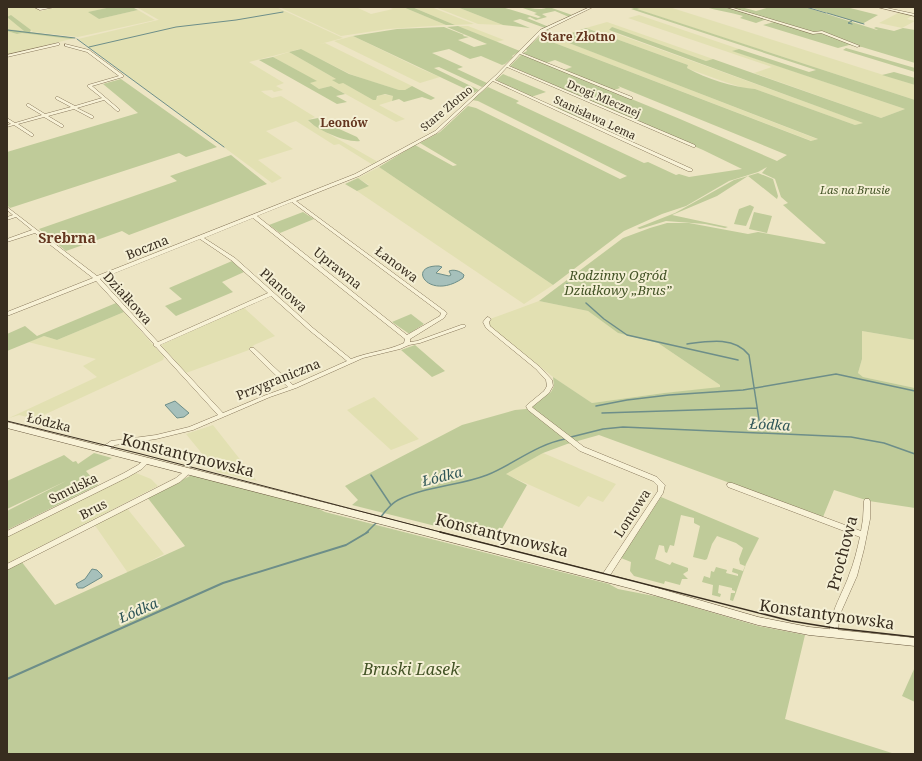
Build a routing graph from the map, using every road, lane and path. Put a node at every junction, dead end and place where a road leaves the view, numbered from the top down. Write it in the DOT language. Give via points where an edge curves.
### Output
graph roads {
  1 [pos="35,7"];
  2 [pos="54,7"];
  3 [pos="592,7"];
  4 [pos="727,7"];
  5 [pos="878,7"];
  6 [pos="915,15"];
  7 [pos="858,46"];
  8 [pos="520,53"];
  9 [pos="7,56"];
  10 [pos="507,66"];
  11 [pos="493,80"];
  12 [pos="57,98"];
  13 [pos="631,98"];
  14 [pos="104,99"];
  15 [pos="28,106"];
  16 [pos="74,107"];
  17 [pos="118,110"];
  18 [pos="45,116"];
  19 [pos="92,117"];
  20 [pos="7,119"];
  21 [pos="15,124"];
  22 [pos="7,126"];
  23 [pos="62,126"];
  24 [pos="32,135"];
  25 [pos="694,146"];
  26 [pos="690,170"];
  27 [pos="295,201"];
  28 [pos="7,208"];
  29 [pos="16,216"];
  30 [pos="255,217"];
  31 [pos="7,219"];
  32 [pos="36,231"];
  33 [pos="201,238"];
  34 [pos="7,241"];
  35 [pos="97,279"];
  36 [pos="272,293"];
  37 [pos="7,314"];
  38 [pos="488,319"];
  39 [pos="462,326"];
  40 [pos="407,341"];
  41 [pos="156,345"];
  42 [pos="252,349"];
  43 [pos="350,361"];
  44 [pos="291,387"];
  45 [pos="222,416"];
  46 [pos="7,425"];
  47 [pos="84,445"];
  48 [pos="103,450"];
  49 [pos="147,461"];
  50 [pos="189,471"];
  51 [pos="730,485"];
  52 [pos="867,501"];
  53 [pos="7,534"];
  54 [pos="863,535"];
  55 [pos="7,566"];
  56 [pos="604,578"];
  57 [pos="834,634"];
  58 [pos="915,642"];
  1 -- 2 [label="street"];
  3 -- 8 [label="street, Stare Złotno" via="541,31"];
  4 -- 7 [label="street" via="814,33 821,32"];
  5 -- 6 [label="street"];
  8 -- 10 [label="street, Stare Złotno"];
  8 -- 13 [label="street"];
  9 -- 14 [label="street" via="70,42 69,45 88,50 122,76 89,86"];
  10 -- 11 [label="street, Stare Złotno"];
  10 -- 25 [label="street, Drogi Mlecznej"];
  11 -- 26 [label="street, Stanisława Lema"];
  11 -- 27 [label="street, Stare Złotno" via="431,135 352,178"];
  12 -- 16 [label="street"];
  14 -- 16 [label="street"];
  14 -- 17 [label="street"];
  15 -- 18 [label="street"];
  16 -- 18 [label="street"];
  16 -- 19 [label="street"];
  18 -- 21 [label="street"];
  18 -- 23 [label="street"];
  20 -- 21 [label="street"];
  21 -- 22 [label="street"];
  21 -- 24 [label="street"];
  27 -- 30 [label="street, Boczna"];
  27 -- 40 [label="street, Łanowa" via="445,314"];
  28 -- 29 [label="street, Działkowa"];
  29 -- 31 [label="street"];
  29 -- 32 [label="street, Działkowa"];
  30 -- 33 [label="street, Boczna"];
  30 -- 40 [label="street, Uprawna"];
  32 -- 34 [label="street"];
  32 -- 35 [label="street, Działkowa"];
  33 -- 35 [label="street, Boczna"];
  33 -- 36 [label="street, Plantowa" via="233,259"];
  35 -- 37 [label="street, Boczna"];
  35 -- 41 [label="street, Działkowa"];
  36 -- 41 [label="street"];
  36 -- 43 [label="street, Plantowa"];
  38 -- 56 [label="street, Lontowa" via="488,327 547,376 550,383 547,392 529,406 571,442 587,452 655,479 662,485 657,497"];
  39 -- 40 [label="street, Przygraniczna" via="418,342"];
  40 -- 43 [label="street, Przygraniczna" via="398,348"];
  41 -- 45 [label="street, Działkowa"];
  42 -- 44 [label="street"];
  43 -- 44 [label="street, Przygraniczna"];
  44 -- 45 [label="street, Przygraniczna"];
  45 -- 48 [label="street, Przygraniczna" via="191,429 113,443"];
  46 -- 47 [label="main road, Łódzka"];
  47 -- 48 [label="main road, Konstantynowska"];
  48 -- 49 [label="main road, Konstantynowska"];
  49 -- 50 [label="main road, Konstantynowska"];
  49 -- 53 [label="street, Smulska" via="126,475"];
  50 -- 55 [label="street, Brus" via="178,480"];
  50 -- 56 [label="main road, Konstantynowska"];
  51 -- 54 [label="street"];
  52 -- 54 [label="street, Prochowa" via="867,519"];
  54 -- 57 [label="street, Prochowa" via="853,576 834,624"];
  56 -- 57 [label="main road, Konstantynowska" via="758,621"];
  57 -- 58 [label="main road, Konstantynowska"];
}
